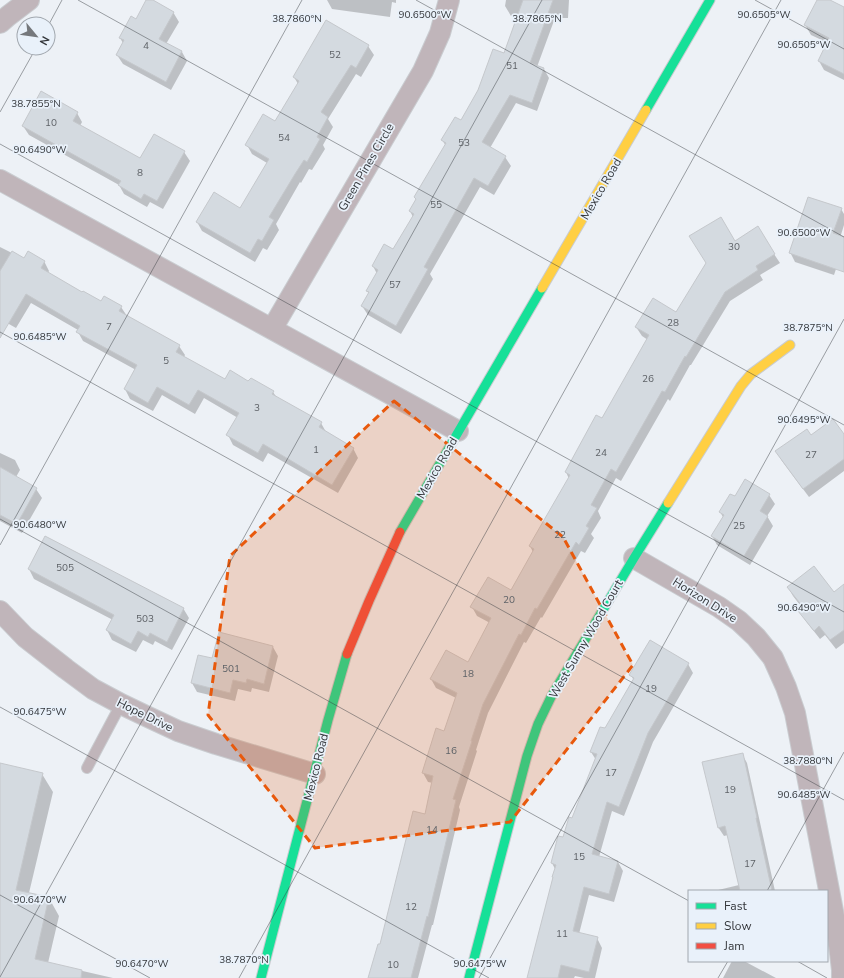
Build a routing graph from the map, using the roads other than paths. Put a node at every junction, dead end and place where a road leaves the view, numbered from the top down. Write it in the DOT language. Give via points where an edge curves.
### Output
graph roads {
  1 [pos="29,0"];
  2 [pos="449,0"];
  3 [pos="710,0"];
  4 [pos="0,23"];
  5 [pos="0,180"];
  6 [pos="272,330"];
  7 [pos="790,345"];
  8 [pos="458,431"];
  9 [pos="634,558"];
  10 [pos="0,611"];
  11 [pos="121,704"];
  12 [pos="87,768"];
  13 [pos="314,774"];
  14 [pos="261,978"];
  15 [pos="469,978"];
  16 [pos="842,978"];
  1 -- 4 [label="street"];
  2 -- 6 [label="street, Green Pines Circle" via="440,33 423,71"];
  3 -- 8 [label="main road, Mexico Road"];
  5 -- 6 [label="street"];
  6 -- 8 [label="street"];
  7 -- 9 [label="main road, West Sunny Wood Court" via="751,374 741,386"];
  8 -- 13 [label="main road, Mexico Road" via="397,537 368,601 346,656"];
  9 -- 15 [label="main road, West Sunny Wood Court" via="552,695 538,724 527,756"];
  9 -- 16 [label="street, Horizon Drive" via="719,606 740,621 773,658 795,713 838,937"];
  10 -- 11 [label="street, Hope Drive" via="25,637 66,669 93,689"];
  11 -- 12 [label="lane"];
  11 -- 13 [label="street, Hope Drive" via="178,731"];
  13 -- 14 [label="main road, Mexico Road"];
}
